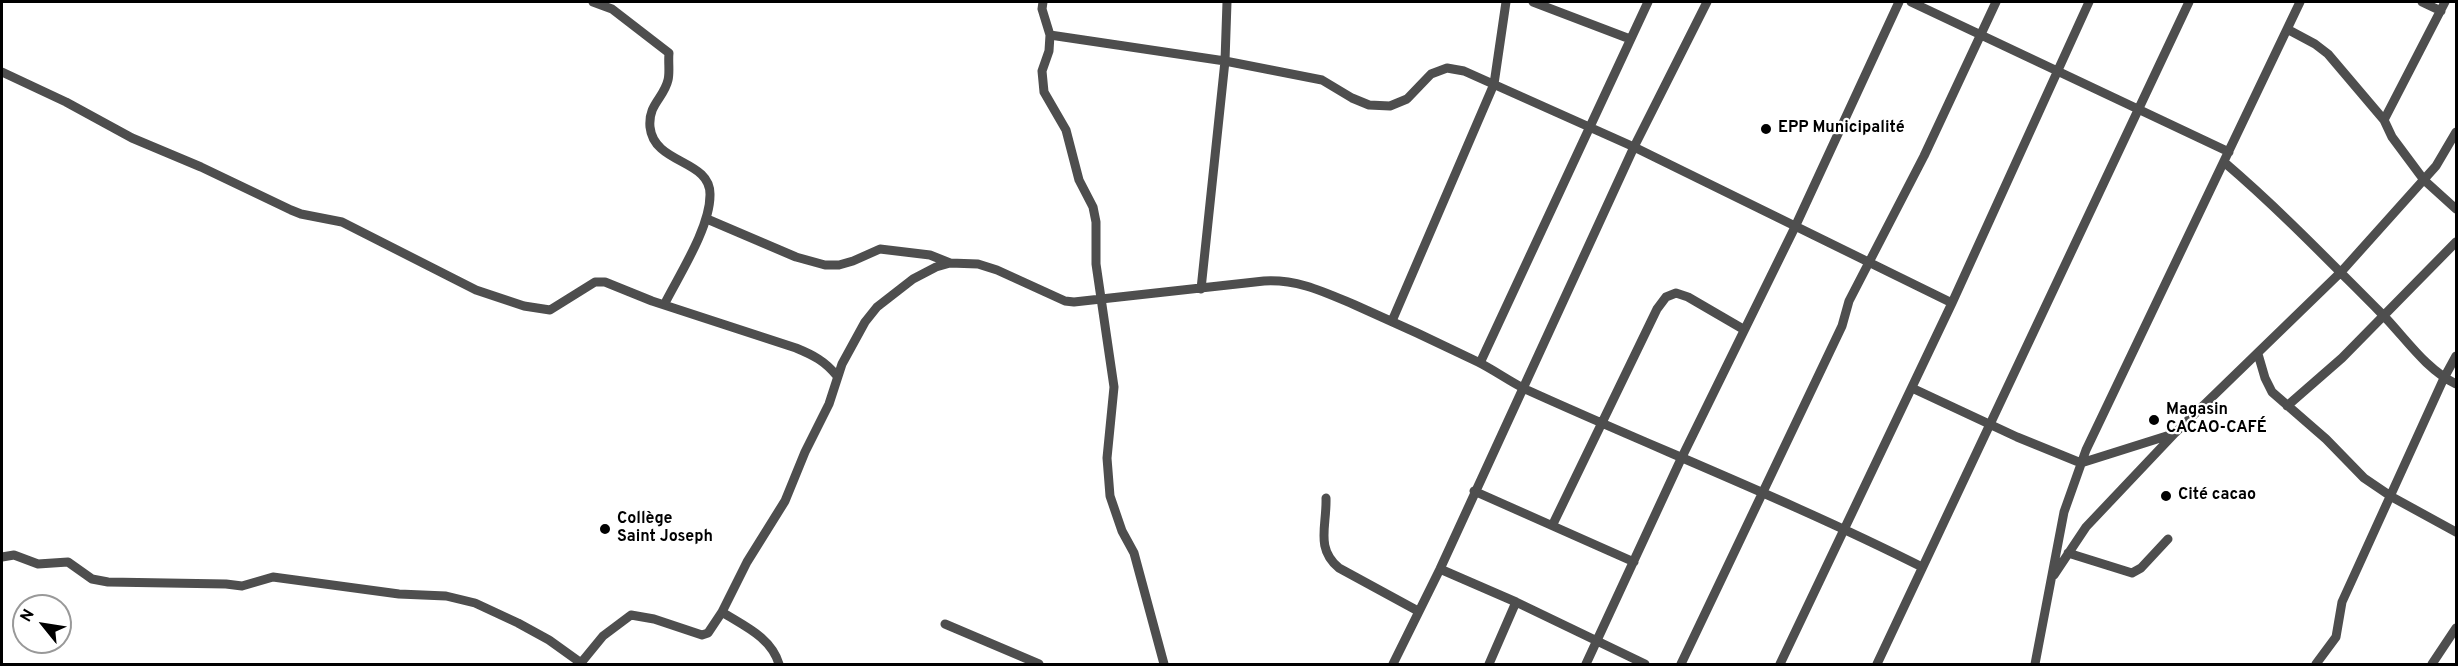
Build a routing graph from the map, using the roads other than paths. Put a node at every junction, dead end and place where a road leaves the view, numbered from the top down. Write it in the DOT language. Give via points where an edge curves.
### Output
graph roads {
  1 [pos="592,2"];
  2 [pos="1043,2"];
  3 [pos="1227,2"];
  4 [pos="1506,2"];
  5 [pos="1533,2"];
  6 [pos="1648,2"];
  7 [pos="1707,2"];
  8 [pos="1899,2"];
  9 [pos="1911,2"];
  10 [pos="1996,2"];
  11 [pos="2089,2"];
  12 [pos="2189,2"];
  13 [pos="2300,2"];
  14 [pos="2422,2"];
  15 [pos="2443,6"];
  16 [pos="2287,29"];
  17 [pos="1050,35"];
  18 [pos="1982,35"];
  19 [pos="1630,39"];
  20 [pos="1225,61"];
  21 [pos="2059,70"];
  22 [pos="2,72"];
  23 [pos="1494,84"];
  24 [pos="2139,109"];
  25 [pos="2384,120"];
  26 [pos="1589,127"];
  27 [pos="2457,132"];
  28 [pos="1634,147"];
  29 [pos="2229,152"];
  30 [pos="2224,162"];
  31 [pos="2424,180"];
  32 [pos="2457,209"];
  33 [pos="707,219"];
  34 [pos="1795,227"];
  35 [pos="2457,242"];
  36 [pos="1870,262"];
  37 [pos="951,263"];
  38 [pos="2341,272"];
  39 [pos="1201,289"];
  40 [pos="1101,300"];
  41 [pos="1952,303"];
  42 [pos="664,305"];
  43 [pos="2384,316"];
  44 [pos="1392,321"];
  45 [pos="1743,329"];
  46 [pos="2258,354"];
  47 [pos="2457,356"];
  48 [pos="1480,363"];
  49 [pos="837,376"];
  50 [pos="2444,378"];
  51 [pos="2457,384"];
  52 [pos="1522,387"];
  53 [pos="1911,388"];
  54 [pos="2287,405"];
  55 [pos="1602,422"];
  56 [pos="1989,423"];
  57 [pos="2175,433"];
  58 [pos="1681,459"];
  59 [pos="2081,463"];
  60 [pos="1474,491"];
  61 [pos="1763,495"];
  62 [pos="2392,497"];
  63 [pos="1326,498"];
  64 [pos="1553,524"];
  65 [pos="1845,528"];
  66 [pos="2457,532"];
  67 [pos="2168,538"];
  68 [pos="2068,554"];
  69 [pos="2,557"];
  70 [pos="1634,562"];
  71 [pos="1922,567"];
  72 [pos="1440,569"];
  73 [pos="2051,580"];
  74 [pos="1516,602"];
  75 [pos="1418,611"];
  76 [pos="722,612"];
  77 [pos="945,624"];
  78 [pos="2457,628"];
  79 [pos="1597,640"];
  80 [pos="581,664"];
  81 [pos="779,664"];
  82 [pos="1039,664"];
  83 [pos="1164,664"];
  84 [pos="1393,664"];
  85 [pos="1489,664"];
  86 [pos="1586,664"];
  87 [pos="1645,664"];
  88 [pos="1681,664"];
  89 [pos="1780,664"];
  90 [pos="1877,664"];
  91 [pos="2035,664"];
  92 [pos="2316,664"];
  93 [pos="2432,664"];
  1 -- 33 [label="street" via="612,9 669,53 668,80 652,108 650,126 663,151 703,174 709,183"];
  2 -- 17 [label="street"];
  3 -- 20 [label="street"];
  4 -- 23 [label="street"];
  5 -- 19 [label="street"];
  6 -- 19 [label="street"];
  7 -- 28 [label="street"];
  8 -- 34 [label="street"];
  9 -- 18 [label="street"];
  10 -- 18 [label="street"];
  11 -- 21 [label="street"];
  12 -- 24 [label="street"];
  13 -- 16 [label="street"];
  14 -- 15 [label="street"];
  15 -- 25 [label="street"];
  16 -- 25 [label="street" via="2328,54"];
  16 -- 29 [label="street"];
  17 -- 20 [label="street"];
  17 -- 40 [label="street" via="1042,71 1044,92 1066,130 1079,180 1094,207"];
  18 -- 21 [label="street"];
  18 -- 36 [label="street"];
  19 -- 26 [label="street"];
  20 -- 23 [label="street" via="1322,80 1369,105 1390,106 1407,99 1431,74 1447,68"];
  20 -- 39 [label="street"];
  21 -- 24 [label="street"];
  21 -- 41 [label="street"];
  22 -- 42 [label="street" via="132,138 291,210 342,222 476,290 550,310 596,282 605,282"];
  23 -- 26 [label="street"];
  23 -- 44 [label="street"];
  24 -- 29 [label="street"];
  24 -- 56 [label="street"];
  25 -- 31 [label="street"];
  26 -- 28 [label="street"];
  26 -- 48 [label="street"];
  27 -- 31 [label="street"];
  28 -- 34 [label="street"];
  28 -- 52 [label="street"];
  29 -- 30 [label="street"];
  30 -- 38 [label="street"];
  30 -- 59 [label="street"];
  31 -- 32 [label="street"];
  31 -- 38 [label="street"];
  33 -- 37 [label="street" via="796,257 825,265 853,261 880,249 930,255"];
  33 -- 42 [label="street"];
  34 -- 36 [label="street"];
  34 -- 45 [label="street"];
  35 -- 43 [label="street"];
  36 -- 41 [label="street"];
  36 -- 61 [label="street"];
  37 -- 40 [label="street" via="978,264 997,270 1065,301"];
  37 -- 49 [label="street" via="913,279 877,307"];
  38 -- 43 [label="street"];
  38 -- 46 [label="street"];
  39 -- 40 [label="street"];
  39 -- 44 [label="street" via="1285,280 1307,285"];
  40 -- 83 [label="street" via="1114,387 1107,458 1110,496 1134,553"];
  41 -- 53 [label="street"];
  42 -- 49 [label="street" via="796,348 818,358"];
  43 -- 50 [label="street"];
  43 -- 54 [label="street"];
  44 -- 48 [label="street"];
  45 -- 55 [label="street" via="1688,297 1676,293 1666,297"];
  45 -- 58 [label="street"];
  46 -- 54 [label="street" via="2272,392"];
  46 -- 57 [label="street"];
  47 -- 50 [label="street"];
  48 -- 52 [label="street"];
  49 -- 76 [label="street" via="829,404 785,501"];
  50 -- 51 [label="street"];
  50 -- 62 [label="street"];
  52 -- 55 [label="street"];
  52 -- 60 [label="street"];
  53 -- 56 [label="street"];
  53 -- 65 [label="street"];
  54 -- 62 [label="street" via="2364,478"];
  55 -- 58 [label="street"];
  55 -- 64 [label="street"];
  56 -- 59 [label="street"];
  56 -- 71 [label="street"];
  57 -- 59 [label="street"];
  57 -- 68 [label="street" via="2085,526"];
  58 -- 61 [label="street"];
  58 -- 70 [label="street"];
  59 -- 73 [label="street" via="2064,512"];
  60 -- 64 [label="street"];
  60 -- 72 [label="street"];
  61 -- 65 [label="street"];
  61 -- 88 [label="street"];
  62 -- 66 [label="street"];
  62 -- 92 [label="street" via="2342,602 2336,637"];
  63 -- 75 [label="street" via="1324,543 1331,561"];
  64 -- 70 [label="street"];
  65 -- 71 [label="street"];
  65 -- 89 [label="street"];
  67 -- 68 [label="street" via="2132,573"];
  68 -- 73 [label="street"];
  69 -- 80 [label="street" via="14,555 38,564 68,562 92,579 108,582 234,586 273,577 399,594 446,596 475,603 518,623"];
  70 -- 79 [label="street"];
  71 -- 90 [label="street"];
  72 -- 74 [label="street"];
  72 -- 75 [label="street"];
  73 -- 91 [label="street"];
  74 -- 79 [label="street"];
  74 -- 85 [label="street"];
  75 -- 84 [label="street"];
  76 -- 80 [label="street" via="708,633 702,635 631,615 603,636"];
  76 -- 81 [label="street" via="756,632"];
  77 -- 82 [label="street"];
  78 -- 93 [label="street"];
  79 -- 86 [label="street"];
  79 -- 87 [label="street"];
}
